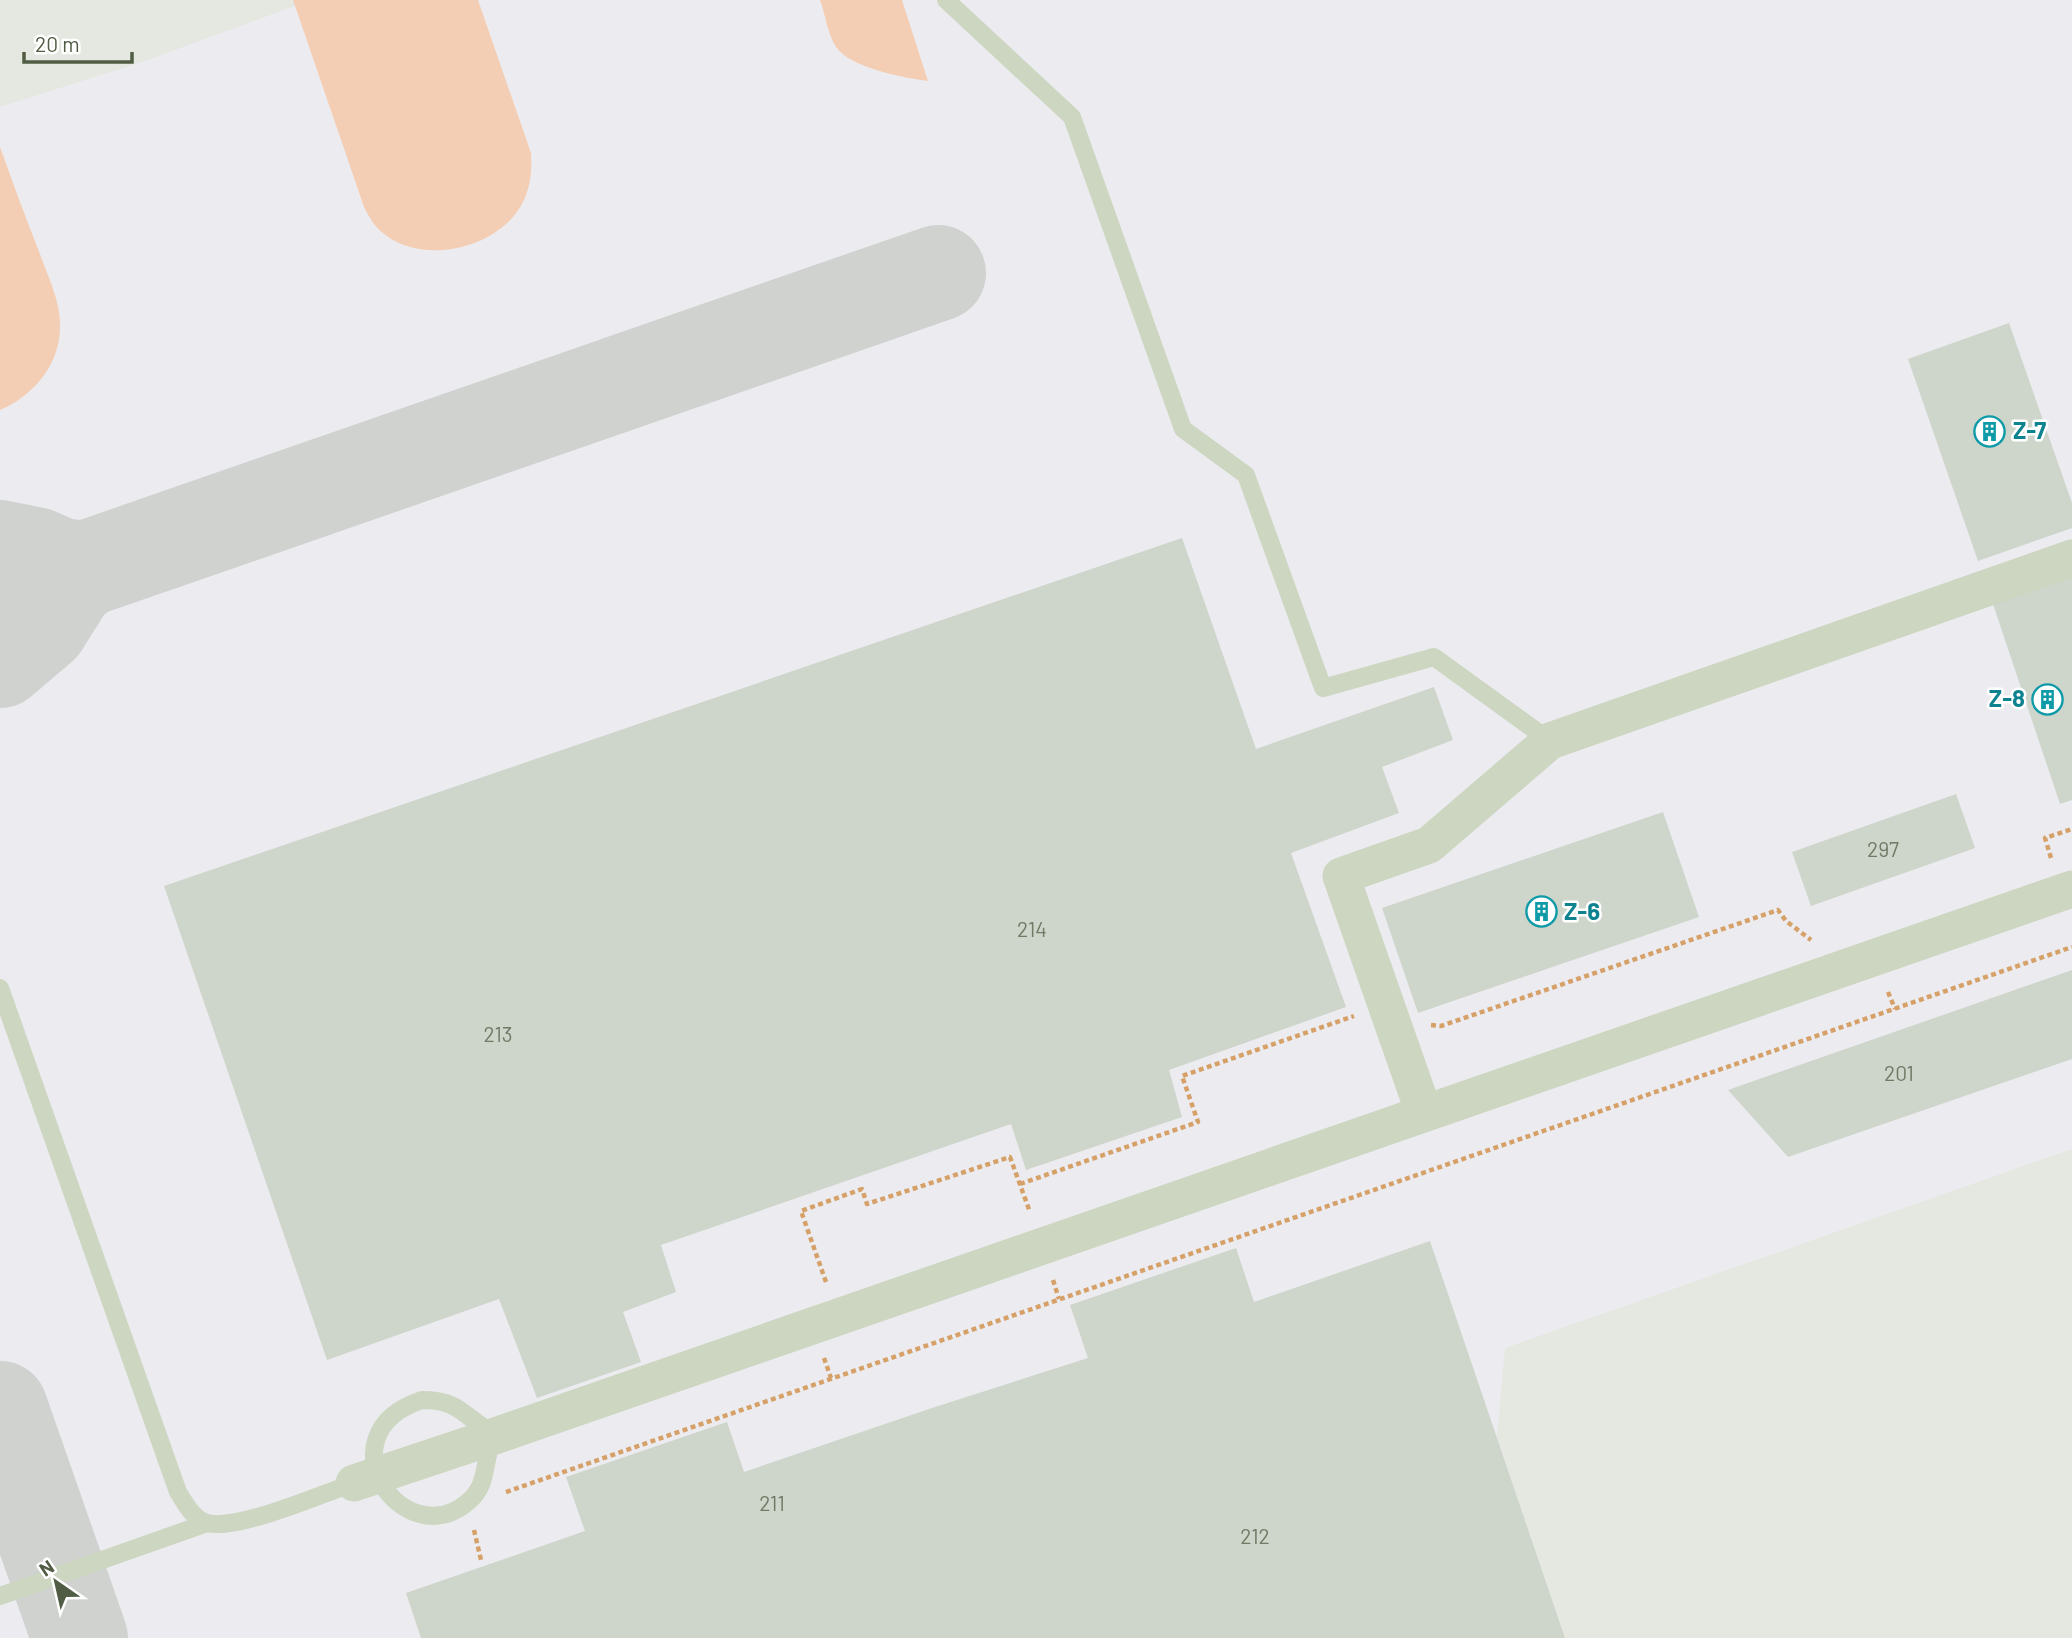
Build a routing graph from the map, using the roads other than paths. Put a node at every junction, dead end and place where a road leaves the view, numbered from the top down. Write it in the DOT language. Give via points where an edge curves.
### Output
graph roads {
  1 [pos="946,0"];
  2 [pos="2072,558"];
  3 [pos="1550,741"];
  4 [pos="2072,890"];
  5 [pos="0,988"];
  6 [pos="1424,1113"];
  7 [pos="498,1435"];
  8 [pos="365,1479"];
  9 [pos="207,1522"];
  10 [pos="0,1596"];
  1 -- 3 [label="lane" via="1072,117 1183,429 1246,475 1323,688 1434,657"];
  2 -- 3 [label="street"];
  3 -- 6 [label="street" via="1429,845 1341,876"];
  4 -- 6 [label="street"];
  5 -- 9 [label="lane" via="178,1492 191,1512"];
  6 -- 7 [label="street"];
  7 -- 8 [label="street"];
  7 -- 8 [label="lane" via="479,1427 463,1409 442,1400 422,1400 389,1418 378,1435"];
  7 -- 8 [label="lane" via="489,1445 480,1489 451,1512 414,1512"];
  8 -- 9 [label="lane" via="240,1522"];
  9 -- 10 [label="lane"];
}
